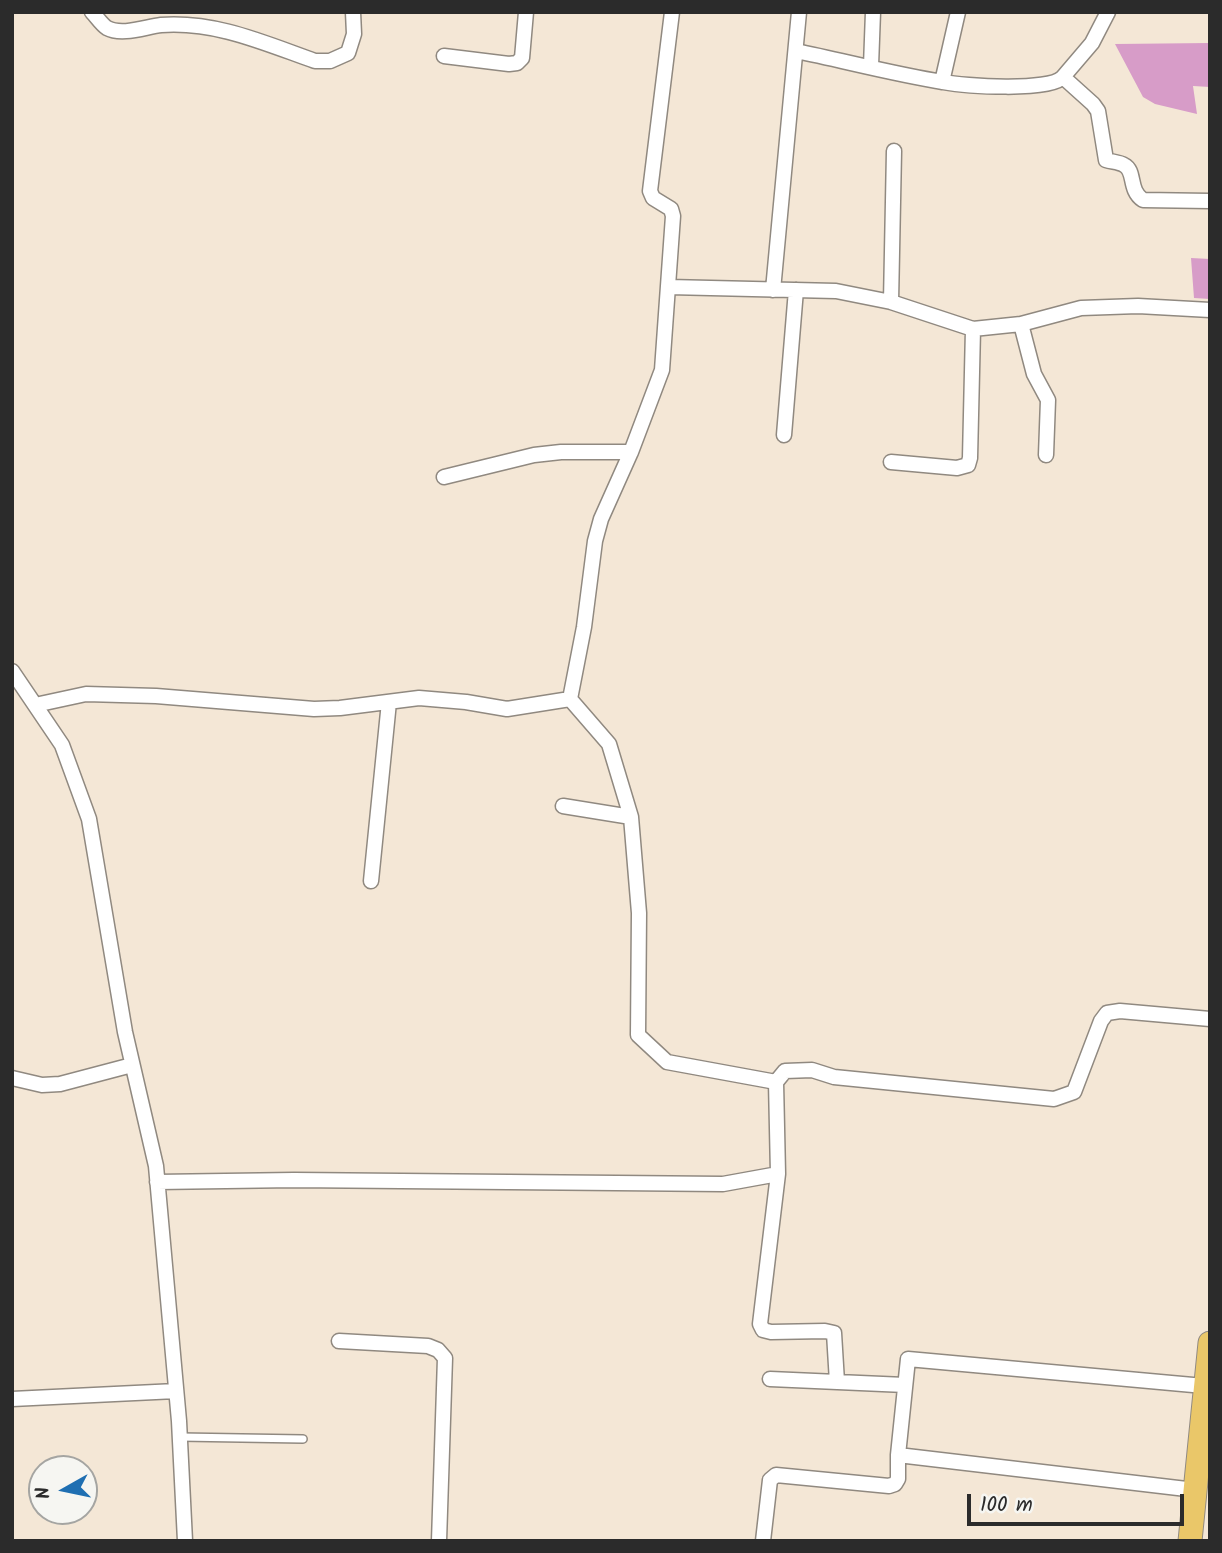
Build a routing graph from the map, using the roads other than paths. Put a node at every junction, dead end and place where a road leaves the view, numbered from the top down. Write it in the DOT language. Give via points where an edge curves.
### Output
graph roads {
  1 [pos="92,12"];
  2 [pos="354,12"];
  3 [pos="526,12"];
  4 [pos="672,12"];
  5 [pos="799,12"];
  6 [pos="873,12"];
  7 [pos="958,12"];
  8 [pos="1108,12"];
  9 [pos="796,51"];
  10 [pos="443,56"];
  11 [pos="871,66"];
  12 [pos="1063,77"];
  13 [pos="942,82"];
  14 [pos="894,151"];
  15 [pos="1210,201"];
  16 [pos="669,287"];
  17 [pos="773,290"];
  18 [pos="796,290"];
  19 [pos="891,302"];
  20 [pos="1210,310"];
  21 [pos="1021,324"];
  22 [pos="973,329"];
  23 [pos="784,435"];
  24 [pos="631,452"];
  25 [pos="1046,454"];
  26 [pos="891,462"];
  27 [pos="444,477"];
  28 [pos="12,671"];
  29 [pos="570,699"];
  30 [pos="389,702"];
  31 [pos="34,705"];
  32 [pos="564,806"];
  33 [pos="631,817"];
  34 [pos="371,881"];
  35 [pos="1210,1019"];
  36 [pos="132,1065"];
  37 [pos="12,1078"];
  38 [pos="776,1082"];
  39 [pos="778,1174"];
  40 [pos="158,1182"];
  41 [pos="338,1341"];
  42 [pos="1210,1343"];
  43 [pos="770,1379"];
  44 [pos="837,1382"];
  45 [pos="905,1385"];
  46 [pos="1204,1385"];
  47 [pos="176,1391"];
  48 [pos="12,1399"];
  49 [pos="180,1437"];
  50 [pos="303,1439"];
  51 [pos="898,1455"];
  52 [pos="1195,1490"];
  53 [pos="185,1541"];
  54 [pos="439,1541"];
  55 [pos="763,1541"];
  56 [pos="1190,1541"];
  1 -- 2 [label="street" via="115,31 162,25 210,27 322,61 348,53"];
  3 -- 10 [label="street" via="522,58 517,63"];
  4 -- 16 [label="street" via="650,191 673,216"];
  5 -- 9 [label="street"];
  6 -- 11 [label="street"];
  7 -- 13 [label="street"];
  8 -- 12 [label="street" via="1092,43"];
  9 -- 11 [label="street"];
  9 -- 17 [label="street"];
  11 -- 13 [label="street"];
  12 -- 13 [label="street" via="1042,86"];
  12 -- 15 [label="street" via="1093,104 1106,160 1129,169 1137,196 1143,200"];
  14 -- 19 [label="street"];
  16 -- 17 [label="street"];
  16 -- 24 [label="street" via="662,370"];
  17 -- 18 [label="street"];
  18 -- 19 [label="street" via="836,291"];
  18 -- 23 [label="street"];
  19 -- 22 [label="street"];
  20 -- 21 [label="street" via="1081,308"];
  21 -- 22 [label="street"];
  21 -- 25 [label="street" via="1034,374 1048,400"];
  22 -- 26 [label="street" via="968,465"];
  24 -- 27 [label="street" via="534,455"];
  24 -- 29 [label="street" via="595,541"];
  28 -- 31 [label="street"];
  29 -- 30 [label="street" via="507,709 418,698"];
  29 -- 33 [label="street" via="609,744"];
  30 -- 31 [label="street" via="314,709 86,694"];
  30 -- 34 [label="street"];
  31 -- 36 [label="street" via="62,745 89,819"];
  32 -- 33 [label="street"];
  33 -- 38 [label="street" via="639,913 638,1035 667,1062"];
  35 -- 38 [label="street" via="1107,1013 1074,1092 1054,1099 834,1077 811,1070 785,1071"];
  36 -- 37 [label="street" via="60,1084"];
  36 -- 40 [label="street"];
  38 -- 39 [label="street"];
  39 -- 40 [label="street" via="723,1184"];
  39 -- 44 [label="street" via="760,1324 771,1332 834,1333"];
  40 -- 47 [label="street"];
  41 -- 54 [label="street" via="428,1346 445,1358"];
  42 -- 46 [label="highway"];
  43 -- 44 [label="street"];
  44 -- 45 [label="street"];
  45 -- 46 [label="street" via="908,1360"];
  45 -- 51 [label="street"];
  46 -- 52 [label="highway"];
  47 -- 48 [label="street"];
  47 -- 49 [label="street"];
  49 -- 50 [label="lane"];
  49 -- 53 [label="street"];
  51 -- 52 [label="street"];
  51 -- 55 [label="street" via="898,1479 889,1486 783,1474 772,1477"];
  52 -- 56 [label="highway"];
}
